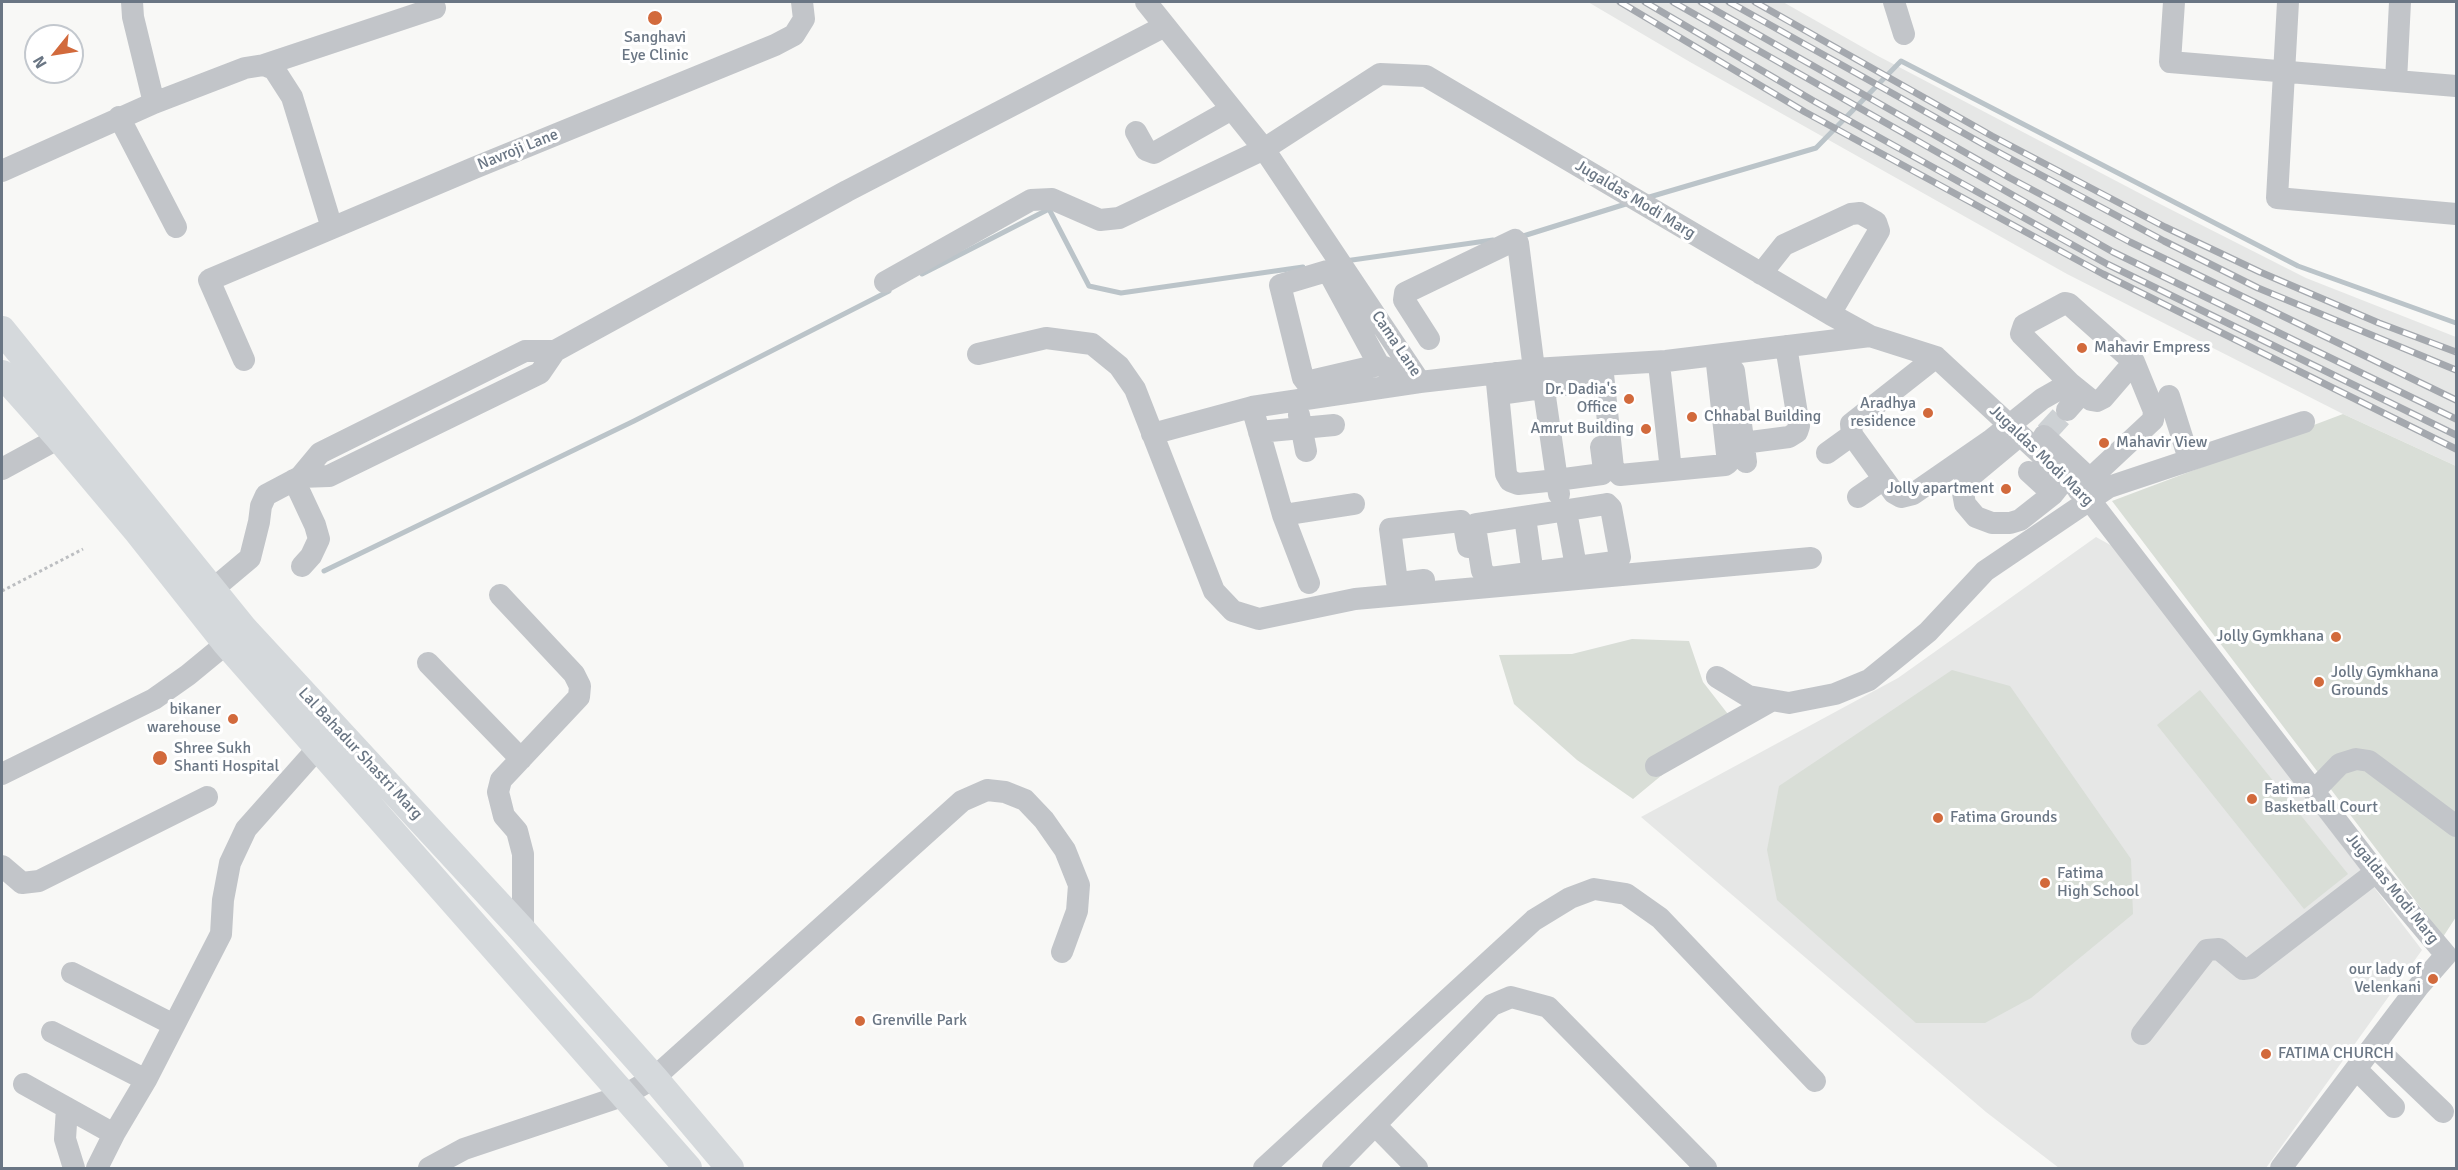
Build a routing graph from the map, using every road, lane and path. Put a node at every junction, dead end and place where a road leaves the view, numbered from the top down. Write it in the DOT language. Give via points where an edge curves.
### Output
graph roads {
  1 [pos="132,2"];
  2 [pos="1148,2"];
  3 [pos="1894,2"];
  4 [pos="2174,2"];
  5 [pos="2288,2"];
  6 [pos="2400,2"];
  7 [pos="805,3"];
  8 [pos="435,9"];
  9 [pos="1165,26"];
  10 [pos="1904,34"];
  11 [pos="264,65"];
  12 [pos="2284,71"];
  13 [pos="2397,81"];
  14 [pos="2457,86"];
  15 [pos="154,103"];
  16 [pos="1232,109"];
  17 [pos="119,117"];
  18 [pos="1136,132"];
  19 [pos="1264,149"];
  20 [pos="2,171"];
  21 [pos="2457,214"];
  22 [pos="176,227"];
  23 [pos="332,228"];
  24 [pos="1761,274"];
  25 [pos="885,282"];
  26 [pos="1830,314"];
  27 [pos="2,330"];
  28 [pos="1387,333"];
  29 [pos="1870,336"];
  30 [pos="1786,346"];
  31 [pos="555,351"];
  32 [pos="978,354"];
  33 [pos="1724,354"];
  34 [pos="1936,357"];
  35 [pos="244,360"];
  36 [pos="2134,362"];
  37 [pos="1379,365"];
  38 [pos="1660,365"];
  39 [pos="1595,370"];
  40 [pos="2,375"];
  41 [pos="1540,375"];
  42 [pos="1420,382"];
  43 [pos="1498,384"];
  44 [pos="2076,388"];
  45 [pos="2169,396"];
  46 [pos="1296,399"];
  47 [pos="1252,407"];
  48 [pos="406,410"];
  49 [pos="2067,410"];
  50 [pos="2304,422"];
  51 [pos="1334,425"];
  52 [pos="1301,428"];
  53 [pos="1259,432"];
  54 [pos="416,434"];
  55 [pos="1152,434"];
  56 [pos="1852,435"];
  57 [pos="2031,435"];
  58 [pos="59,438"];
  59 [pos="336,445"];
  60 [pos="1306,452"];
  61 [pos="1827,453"];
  62 [pos="2189,459"];
  63 [pos="348,467"];
  64 [pos="2,469"];
  65 [pos="1671,470"];
  66 [pos="2029,471"];
  67 [pos="297,478"];
  68 [pos="1884,479"];
  69 [pos="1557,480"];
  70 [pos="2075,488"];
  71 [pos="1858,497"];
  72 [pos="1354,504"];
  73 [pos="1563,511"];
  74 [pos="1283,515"];
  75 [pos="1525,517"];
  76 [pos="84,549"];
  77 [pos="1811,558"];
  78 [pos="302,566"];
  79 [pos="1577,573"];
  80 [pos="1534,577"];
  81 [pos="1309,583"];
  82 [pos="2,591"];
  83 [pos="500,595"];
  84 [pos="204,597"];
  85 [pos="235,636"];
  86 [pos="428,663"];
  87 [pos="1718,677"];
  88 [pos="1771,701"];
  89 [pos="318,748"];
  90 [pos="521,759"];
  91 [pos="1656,766"];
  92 [pos="2,774"];
  93 [pos="2314,790"];
  94 [pos="207,797"];
  95 [pos="2456,826"];
  96 [pos="2,866"];
  97 [pos="2376,872"];
  98 [pos="523,931"];
  99 [pos="1062,952"];
  100 [pos="2453,952"];
  101 [pos="72,973"];
  102 [pos="174,1025"];
  103 [pos="52,1032"];
  104 [pos="2142,1035"];
  105 [pos="2366,1056"];
  106 [pos="654,1078"];
  107 [pos="146,1080"];
  108 [pos="1815,1081"];
  109 [pos="24,1084"];
  110 [pos="625,1095"];
  111 [pos="2394,1107"];
  112 [pos="67,1108"];
  113 [pos="2443,1113"];
  114 [pos="1375,1125"];
  115 [pos="114,1134"];
  116 [pos="722,1166"];
  117 [pos="74,1168"];
  118 [pos="97,1168"];
  119 [pos="429,1168"];
  120 [pos="688,1168"];
  121 [pos="1264,1168"];
  122 [pos="1333,1168"];
  123 [pos="1417,1168"];
  124 [pos="1706,1168"];
  125 [pos="2281,1168"];
  1 -- 15 [label="street"];
  2 -- 9 [label="street, Cama Lane"];
  3 -- 10 [label="street"];
  4 -- 12 [label="street" via="2170,62"];
  5 -- 12 [label="street"];
  6 -- 13 [label="street"];
  7 -- 23 [label="street, Navroji Lane" via="804,19 794,35 775,45"];
  8 -- 11 [label="street"];
  9 -- 16 [label="street, Cama Lane"];
  9 -- 31 [label="street" via="847,192"];
  11 -- 15 [label="street" via="236,71"];
  11 -- 23 [label="street" via="274,69 292,97"];
  12 -- 13 [label="street"];
  12 -- 21 [label="street" via="2277,198"];
  13 -- 14 [label="street"];
  15 -- 17 [label="street"];
  16 -- 18 [label="street" via="1154,153 1146,150"];
  16 -- 19 [label="street, Cama Lane"];
  17 -- 20 [label="street"];
  17 -- 22 [label="street"];
  19 -- 24 [label="street, Jugaldas Modi Marg" via="1380,74 1426,76"];
  19 -- 25 [label="street, Jugaldas Modi Marg" via="1119,218 1100,220 1052,199 1031,200"];
  19 -- 28 [label="street, Cama Lane"];
  23 -- 35 [label="street, Navroji Lane" via="209,280"];
  24 -- 26 [label="street, Jugaldas Modi Marg"];
  24 -- 26 [label="street" via="1784,245 1851,214 1860,213 1876,222 1879,231"];
  26 -- 29 [label="street, Jugaldas Modi Marg"];
  27 -- 84 [label="main road, Lal Bahadur Shastri Marg"];
  28 -- 41 [label="street" via="1424,332 1404,300 1405,293 1515,240"];
  28 -- 42 [label="street, Cama Lane"];
  29 -- 30 [label="street, Cama Lane"];
  29 -- 34 [label="street, Jugaldas Modi Marg"];
  30 -- 33 [label="street, Cama Lane"];
  30 -- 33 [label="street" via="1797,432 1745,453"];
  31 -- 48 [label="street" via="525,351"];
  31 -- 54 [label="street" via="540,373"];
  32 -- 55 [label="street" via="1046,338 1092,344 1119,366 1135,389"];
  33 -- 38 [label="street, Cama Lane"];
  33 -- 65 [label="street" via="1728,463"];
  34 -- 56 [label="street" via="1851,424"];
  34 -- 57 [label="street, Jugaldas Modi Marg"];
  36 -- 44 [label="street" via="2097,401"];
  36 -- 44 [label="street" via="2069,304 2059,304 2024,325 2021,334"];
  36 -- 70 [label="street" via="2154,411 2153,420"];
  37 -- 37 [label="street" via="1327,271 1280,285 1304,380"];
  37 -- 42 [label="street"];
  38 -- 39 [label="street, Cama Lane"];
  38 -- 65 [label="street"];
  39 -- 41 [label="street, Cama Lane"];
  39 -- 65 [label="street" via="1616,473"];
  39 -- 69 [label="street" via="1604,470 1597,476"];
  40 -- 58 [label="main road, Lal Bahadur Shastri Marg"];
  41 -- 43 [label="street, Cama Lane"];
  41 -- 69 [label="street"];
  42 -- 43 [label="street, Cama Lane"];
  42 -- 46 [label="street"];
  43 -- 69 [label="street" via="1506,474 1510,481 1518,484"];
  44 -- 49 [label="street"];
  44 -- 57 [label="street" via="2042,399"];
  45 -- 62 [label="street"];
  46 -- 47 [label="street"];
  46 -- 52 [label="street"];
  47 -- 53 [label="street"];
  47 -- 55 [label="street"];
  48 -- 54 [label="street"];
  48 -- 59 [label="street"];
  50 -- 62 [label="street"];
  51 -- 52 [label="street"];
  52 -- 53 [label="street"];
  52 -- 60 [label="street"];
  53 -- 74 [label="street"];
  54 -- 63 [label="street"];
  55 -- 80 [label="street" via="1214,591 1233,611 1259,619 1473,580"];
  56 -- 61 [label="street"];
  56 -- 68 [label="street"];
  57 -- 68 [label="street" via="1991,440 1913,494 1901,497"];
  57 -- 70 [label="street, Jugaldas Modi Marg"];
  57 -- 70 [label="street" via="1965,481 1965,504 1983,521 2010,523"];
  58 -- 64 [label="street"];
  58 -- 84 [label="main road, Lal Bahadur Shastri Marg" via="138,532"];
  59 -- 63 [label="street"];
  59 -- 67 [label="street" via="320,453"];
  62 -- 70 [label="street" via="2109,487"];
  63 -- 67 [label="street" via="329,476"];
  66 -- 70 [label="street"];
  67 -- 78 [label="street" via="319,539"];
  67 -- 84 [label="street" via="266,495 250,558"];
  68 -- 71 [label="street"];
  69 -- 73 [label="street"];
  70 -- 88 [label="street" via="1985,571 1928,632 1869,680 1835,694 1789,703"];
  70 -- 93 [label="street, Jugaldas Modi Marg"];
  72 -- 74 [label="street"];
  73 -- 75 [label="street"];
  73 -- 79 [label="street"];
  73 -- 79 [label="street" via="1607,504 1611,508 1620,557"];
  74 -- 81 [label="street"];
  75 -- 80 [label="street"];
  75 -- 80 [label="street" via="1481,521 1475,527 1485,575"];
  76 -- 82 [label="path"];
  77 -- 79 [label="street"];
  79 -- 80 [label="street"];
  83 -- 90 [label="street" via="574,674 580,686 575,703"];
  84 -- 85 [label="main road, Lal Bahadur Shastri Marg"];
  85 -- 89 [label="main road, Lal Bahadur Shastri Marg"];
  85 -- 92 [label="street" via="154,699"];
  85 -- 98 [label="main road, Lal Bahadur Shastri Marg"];
  86 -- 90 [label="street"];
  87 -- 88 [label="street" via="1748,696"];
  88 -- 91 [label="street"];
  89 -- 102 [label="street" via="246,829 230,863 221,934"];
  89 -- 110 [label="main road, Lal Bahadur Shastri Marg"];
  90 -- 98 [label="street" via="501,780 498,792 504,816 517,831 523,854"];
  93 -- 95 [label="street" via="2340,764 2355,759 2368,761"];
  93 -- 97 [label="street, Jugaldas Modi Marg"];
  94 -- 96 [label="street" via="39,881 22,883"];
  97 -- 100 [label="street, Jugaldas Modi Marg"];
  97 -- 104 [label="street" via="2251,968 2242,969 2219,949 2208,950"];
  98 -- 106 [label="main road, Lal Bahadur Shastri Marg"];
  99 -- 106 [label="street" via="1077,911 1079,885 1065,850 1025,800 987,790 962,801"];
  100 -- 105 [label="street, Jugaldas Modi Marg"];
  101 -- 102 [label="street"];
  102 -- 107 [label="street"];
  103 -- 107 [label="street"];
  105 -- 111 [label="street" via="2387,1071 2373,1086"];
  105 -- 113 [label="street"];
  105 -- 125 [label="street, Jugaldas Modi Marg"];
  106 -- 110 [label="street"];
  106 -- 116 [label="main road, Lal Bahadur Shastri Marg"];
  107 -- 115 [label="street"];
  108 -- 121 [label="street" via="1660,918 1626,894 1594,889 1570,898 1534,920"];
  109 -- 112 [label="street"];
  110 -- 119 [label="street" via="464,1149"];
  110 -- 120 [label="main road, Lal Bahadur Shastri Marg"];
  112 -- 115 [label="street"];
  112 -- 117 [label="street" via="65,1139"];
  114 -- 122 [label="street"];
  114 -- 123 [label="street"];
  114 -- 124 [label="street" via="1492,1005 1511,997 1548,1007"];
  115 -- 118 [label="street"];
}
